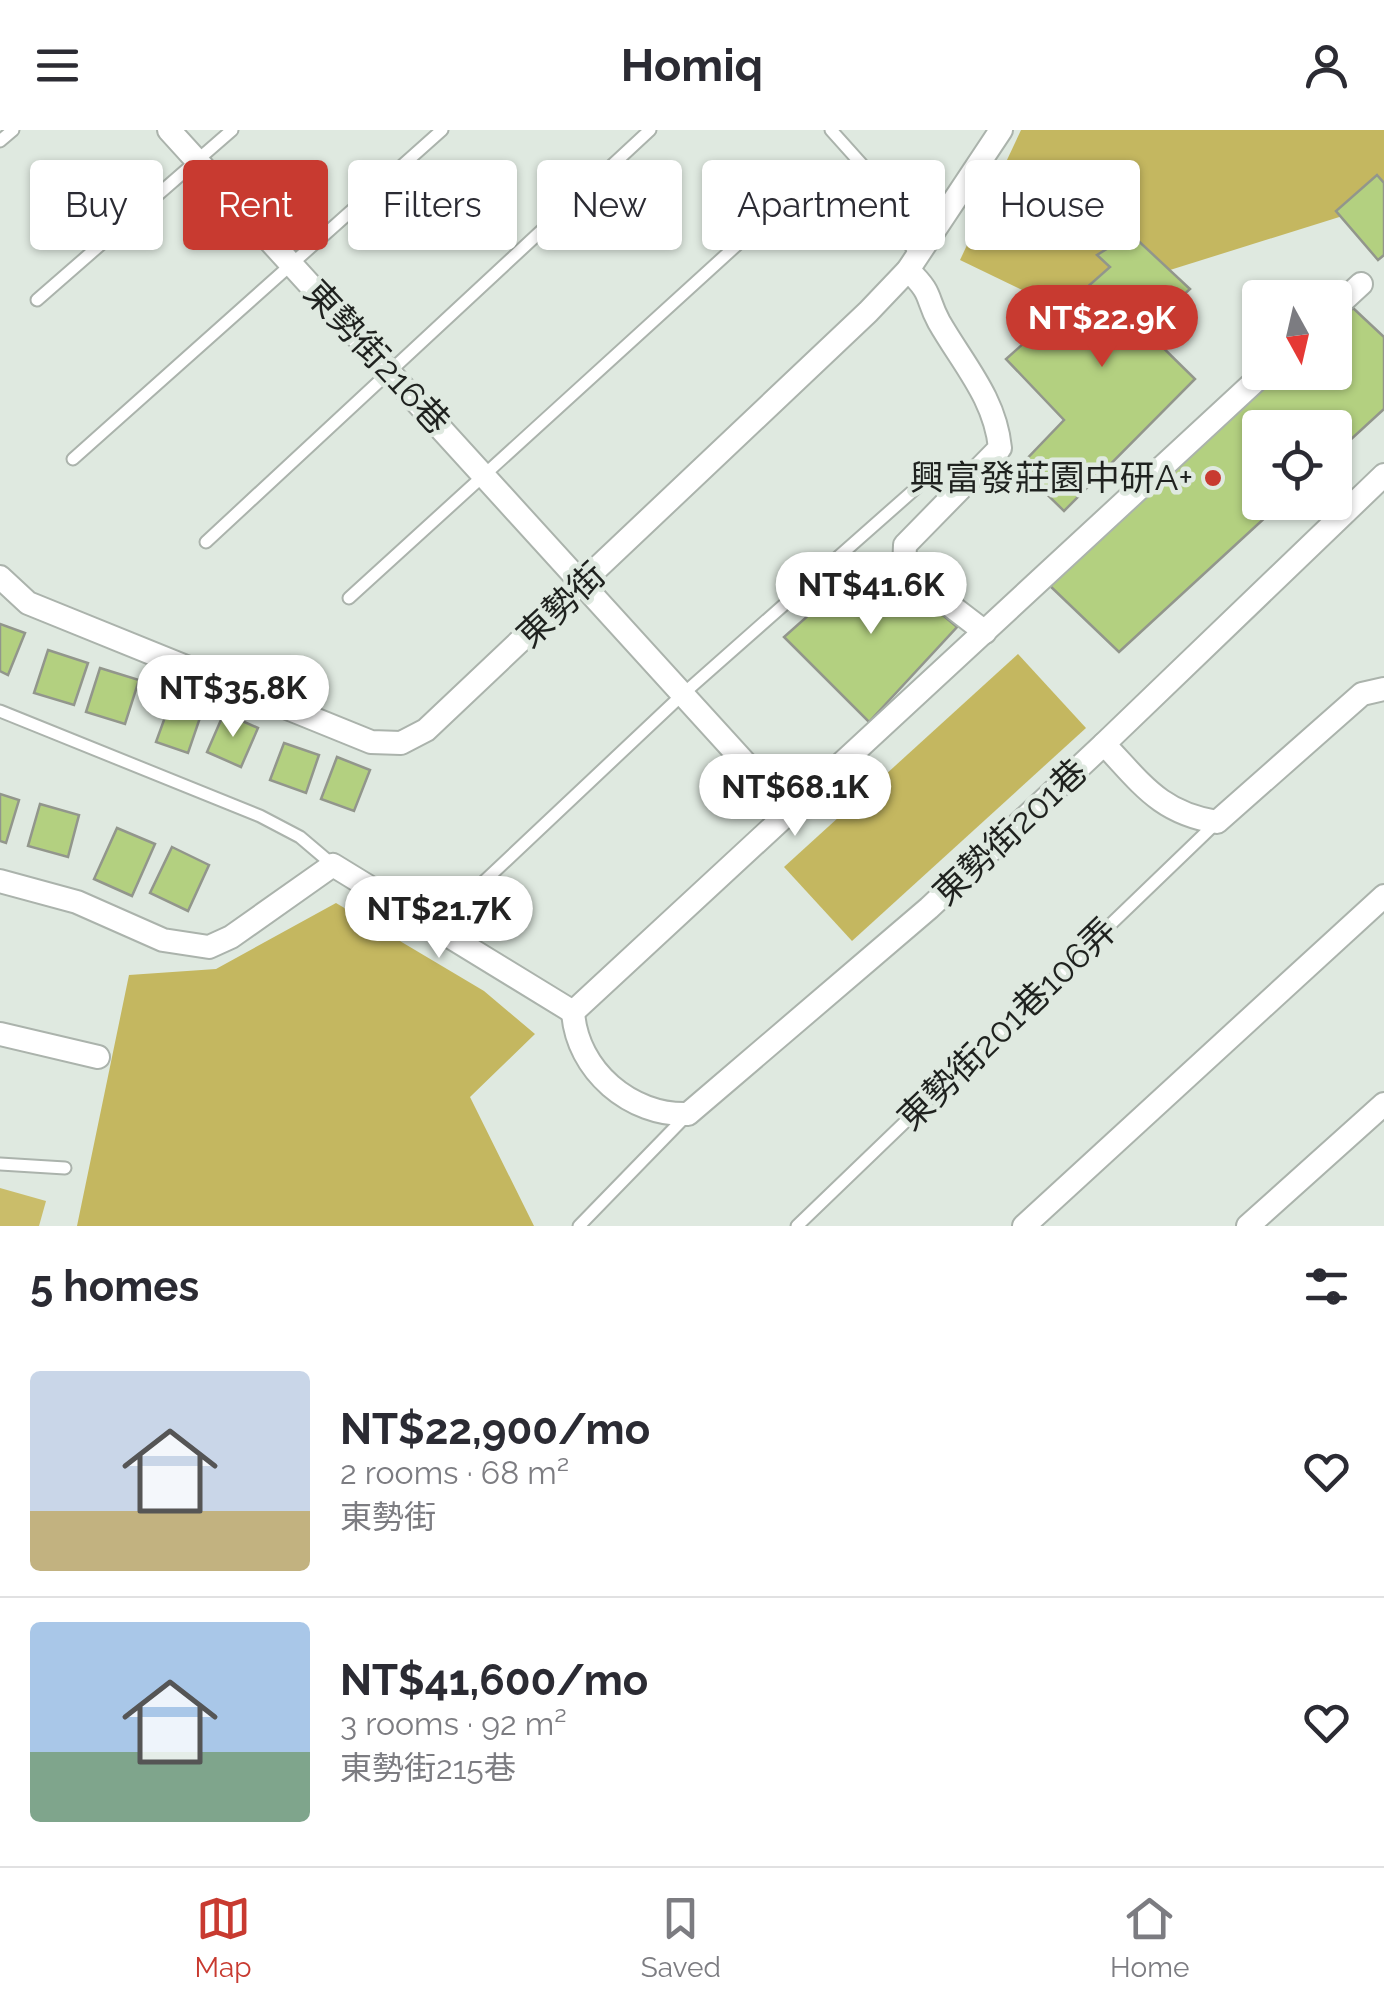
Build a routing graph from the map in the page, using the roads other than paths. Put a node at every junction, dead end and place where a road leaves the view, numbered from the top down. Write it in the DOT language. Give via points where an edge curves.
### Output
graph roads {
  1 [pos="13,130"];
  2 [pos="169,130"];
  3 [pos="232,130"];
  4 [pos="442,130"];
  5 [pos="650,130"];
  6 [pos="831,130"];
  7 [pos="1001,130"];
  8 [pos="0,141"];
  9 [pos="197,160"];
  10 [pos="183,172"];
  11 [pos="279,250"];
  12 [pos="732,250"];
  13 [pos="912,262"];
  14 [pos="292,264"];
  15 [pos="1361,284"];
  16 [pos="1352,292"];
  17 [pos="37,300"];
  18 [pos="390,372"];
  19 [pos="1246,390"];
  20 [pos="73,460"];
  21 [pos="940,467"];
  22 [pos="485,474"];
  23 [pos="1384,475"];
  24 [pos="206,542"];
  25 [pos="0,578"];
  26 [pos="584,583"];
  27 [pos="349,598"];
  28 [pos="985,632"];
  29 [pos="1384,688"];
  30 [pos="683,694"];
  31 [pos="0,711"];
  32 [pos="1104,744"];
  33 [pos="788,810"];
  34 [pos="1217,822"];
  35 [pos="333,865"];
  36 [pos="0,880"];
  37 [pos="1384,896"];
  38 [pos="458,905"];
  39 [pos="574,1012"];
  40 [pos="0,1034"];
  41 [pos="98,1057"];
  42 [pos="1384,1104"];
  43 [pos="688,1114"];
  44 [pos="0,1164"];
  45 [pos="66,1168"];
  46 [pos="580,1226"];
  47 [pos="796,1226"];
  48 [pos="1024,1226"];
  49 [pos="1248,1226"];
  1 -- 8 [label="lane"];
  2 -- 9 [label="street, 東勢街216巷"];
  3 -- 9 [label="lane"];
  4 -- 14 [label="lane"];
  5 -- 18 [label="lane"];
  6 -- 13 [label="lane" via="874,178"];
  7 -- 13 [label="street, 東勢街"];
  10 -- 17 [label="lane"];
  11 -- 14 [label="street, 東勢街216巷"];
  12 -- 22 [label="lane"];
  13 -- 26 [label="street, 東勢街"];
  13 -- 28 [label="street" via="930,290 937,318 976,377 998,426 1000,448 904,545 904,570"];
  14 -- 18 [label="street, 東勢街216巷"];
  14 -- 20 [label="lane"];
  15 -- 16 [label="street"];
  18 -- 22 [label="street, 東勢街216巷"];
  18 -- 24 [label="lane"];
  19 -- 28 [label="street"];
  21 -- 30 [label="lane"];
  22 -- 26 [label="street, 東勢街216巷"];
  22 -- 27 [label="lane"];
  23 -- 32 [label="street"];
  25 -- 26 [label="street, 東勢街" via="28,604 371,742 401,743 426,730"];
  26 -- 30 [label="street, 東勢街216巷"];
  28 -- 33 [label="street"];
  29 -- 34 [label="street" via="1362,694"];
  30 -- 33 [label="street, 東勢街216巷"];
  30 -- 38 [label="lane"];
  31 -- 35 [label="lane" via="260,816"];
  32 -- 34 [label="street, 東勢街201巷" via="1160,804 1186,818"];
  32 -- 43 [label="street, 東勢街201巷" via="928,908"];
  33 -- 39 [label="street"];
  34 -- 47 [label="lane, 東勢街201巷106弄"];
  35 -- 36 [label="street" via="209,947 163,940 76,902"];
  35 -- 39 [label="street"];
  37 -- 48 [label="street"];
  39 -- 43 [label="street" via="580,1046 618,1093 660,1115"];
  40 -- 41 [label="street"];
  42 -- 49 [label="street"];
  43 -- 46 [label="lane"];
  44 -- 45 [label="lane"];
}
